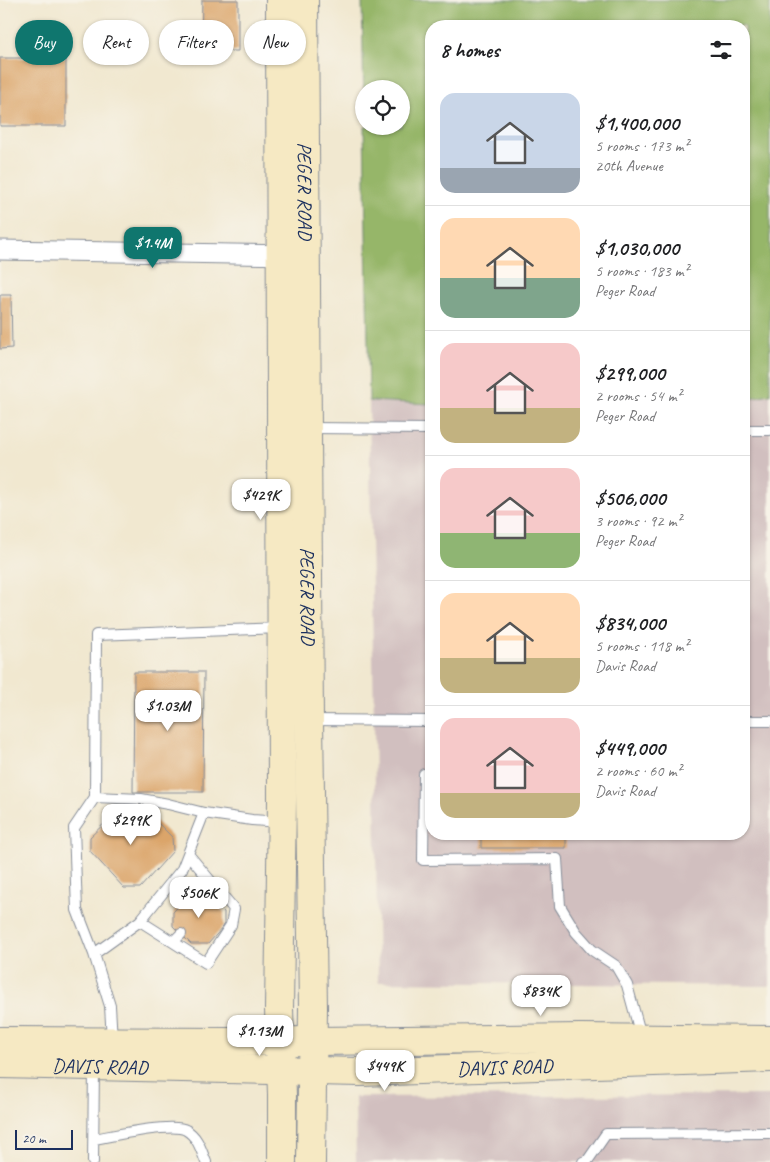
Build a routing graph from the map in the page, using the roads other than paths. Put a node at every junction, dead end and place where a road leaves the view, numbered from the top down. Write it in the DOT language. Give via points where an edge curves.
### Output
graph roads {
  1 [pos="280,0"];
  2 [pos="304,0"];
  3 [pos="0,250"];
  4 [pos="294,255"];
  5 [pos="307,428"];
  6 [pos="425,429"];
  7 [pos="750,430"];
  8 [pos="770,430"];
  9 [pos="282,628"];
  10 [pos="309,720"];
  11 [pos="425,721"];
  12 [pos="750,721"];
  13 [pos="770,721"];
  14 [pos="425,774"];
  15 [pos="95,797"];
  16 [pos="204,813"];
  17 [pos="282,822"];
  18 [pos="188,854"];
  19 [pos="222,894"];
  20 [pos="214,902"];
  21 [pos="140,921"];
  22 [pos="181,934"];
  23 [pos="173,942"];
  24 [pos="94,954"];
  25 [pos="642,1040"];
  26 [pos="770,1040"];
  27 [pos="0,1041"];
  28 [pos="112,1041"];
  29 [pos="280,1042"];
  30 [pos="312,1042"];
  31 [pos="770,1058"];
  32 [pos="0,1064"];
  33 [pos="94,1065"];
  34 [pos="282,1070"];
  35 [pos="312,1071"];
  36 [pos="770,1133"];
  37 [pos="94,1139"];
  38 [pos="587,1161"];
  39 [pos="93,1162"];
  40 [pos="206,1162"];
  41 [pos="282,1162"];
  42 [pos="311,1162"];
  1 -- 4 [label="main road, PEGER ROAD"];
  2 -- 4 [label="main road, PEGER ROAD"];
  3 -- 4 [label="street"];
  4 -- 5 [label="main road, PEGER ROAD"];
  4 -- 9 [label="main road, PEGER ROAD"];
  5 -- 6 [label="lane"];
  5 -- 10 [label="main road, PEGER ROAD"];
  7 -- 8 [label="lane"];
  9 -- 15 [label="lane" via="96,635"];
  9 -- 17 [label="main road, PEGER ROAD"];
  10 -- 11 [label="lane"];
  10 -- 30 [label="main road, PEGER ROAD"];
  12 -- 13 [label="lane"];
  14 -- 25 [label="lane" via="423,860 557,859 560,906 592,950 616,966 627,985"];
  15 -- 16 [label="lane" via="141,799"];
  15 -- 24 [label="lane" via="74,828 76,910"];
  16 -- 17 [label="lane"];
  16 -- 18 [label="lane"];
  17 -- 29 [label="main road, PEGER ROAD"];
  18 -- 19 [label="lane"];
  18 -- 21 [label="lane" via="182,869"];
  19 -- 20 [label="lane"];
  19 -- 23 [label="lane" via="234,910 231,925 206,963"];
  21 -- 23 [label="lane"];
  21 -- 24 [label="lane"];
  22 -- 23 [label="lane"];
  24 -- 28 [label="lane" via="110,1006"];
  25 -- 26 [label="main road, DAVIS ROAD"];
  25 -- 30 [label="main road, DAVIS ROAD"];
  27 -- 28 [label="main road, DAVIS ROAD"];
  28 -- 29 [label="main road, DAVIS ROAD"];
  29 -- 30 [label="main road, DAVIS ROAD"];
  29 -- 34 [label="main road, PEGER ROAD"];
  30 -- 35 [label="main road, PEGER ROAD"];
  31 -- 35 [label="main road, DAVIS ROAD"];
  32 -- 33 [label="main road, DAVIS ROAD"];
  33 -- 34 [label="main road, DAVIS ROAD"];
  33 -- 37 [label="lane"];
  34 -- 35 [label="main road, DAVIS ROAD"];
  34 -- 41 [label="main road, PEGER ROAD"];
  35 -- 42 [label="main road, PEGER ROAD"];
  36 -- 38 [label="lane" via="606,1134"];
  37 -- 39 [label="lane"];
  37 -- 40 [label="lane" via="169,1127 185,1129 198,1141"];
}
